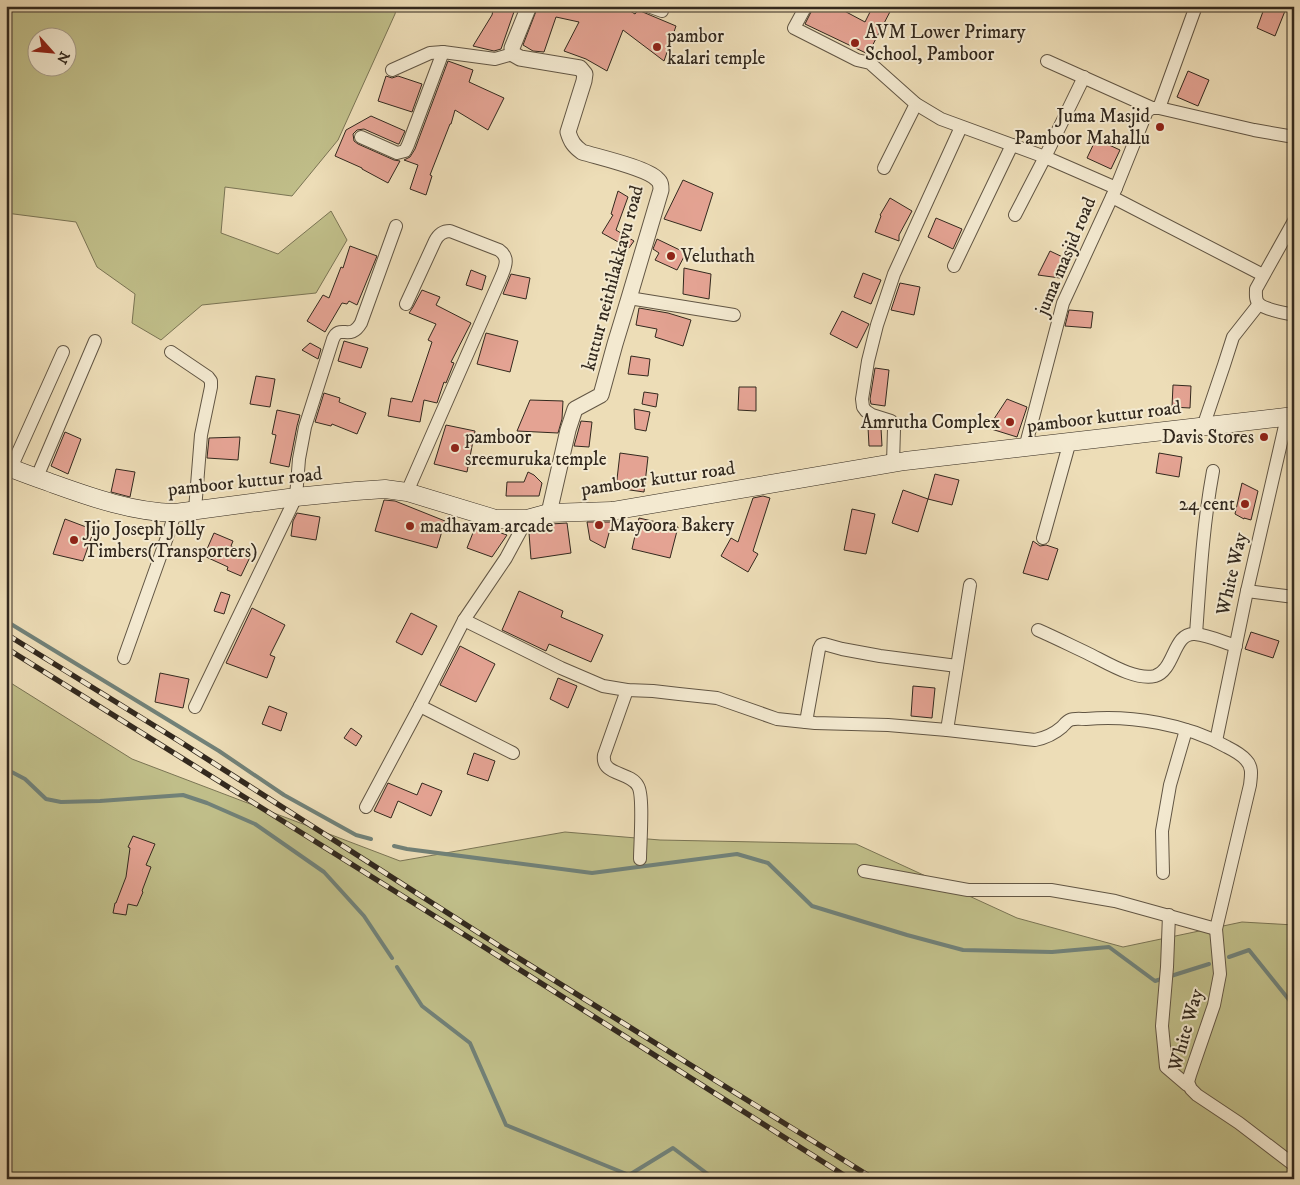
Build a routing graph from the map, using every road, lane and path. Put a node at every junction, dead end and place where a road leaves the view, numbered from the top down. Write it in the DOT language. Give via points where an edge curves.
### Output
graph roads {
  1 [pos="529,6"];
  2 [pos="648,6"];
  3 [pos="806,6"];
  4 [pos="1196,6"];
  5 [pos="662,11"];
  6 [pos="442,52"];
  7 [pos="512,54"];
  8 [pos="1047,61"];
  9 [pos="392,70"];
  10 [pos="1084,78"];
  11 [pos="916,104"];
  12 [pos="1156,108"];
  13 [pos="961,127"];
  14 [pos="360,137"];
  15 [pos="1294,137"];
  16 [pos="1012,145"];
  17 [pos="1045,157"];
  18 [pos="884,168"];
  19 [pos="1114,192"];
  20 [pos="1015,215"];
  21 [pos="1294,221"];
  22 [pos="396,226"];
  23 [pos="954,266"];
  24 [pos="1263,275"];
  25 [pos="630,298"];
  26 [pos="406,304"];
  27 [pos="1259,304"];
  28 [pos="734,314"];
  29 [pos="1294,316"];
  30 [pos="95,341"];
  31 [pos="63,352"];
  32 [pos="171,352"];
  33 [pos="1291,417"];
  34 [pos="1203,427"];
  35 [pos="1070,442"];
  36 [pos="1025,448"];
  37 [pos="892,463"];
  38 [pos="8,467"];
  39 [pos="1213,471"];
  40 [pos="37,477"];
  41 [pos="407,492"];
  42 [pos="296,497"];
  43 [pos="196,510"];
  44 [pos="175,513"];
  45 [pos="549,513"];
  46 [pos="527,519"];
  47 [pos="1043,538"];
  48 [pos="970,585"];
  49 [pos="1247,591"];
  50 [pos="1294,597"];
  51 [pos="464,620"];
  52 [pos="1038,630"];
  53 [pos="1196,634"];
  54 [pos="1236,646"];
  55 [pos="124,658"];
  56 [pos="958,666"];
  57 [pos="627,690"];
  58 [pos="420,706"];
  59 [pos="196,707"];
  60 [pos="806,722"];
  61 [pos="947,730"];
  62 [pos="1186,730"];
  63 [pos="1216,741"];
  64 [pos="513,753"];
  65 [pos="366,807"];
  66 [pos="640,859"];
  67 [pos="864,871"];
  68 [pos="1163,873"];
  69 [pos="1169,915"];
  70 [pos="1216,929"];
  71 [pos="1187,1085"];
  72 [pos="1294,1165"];
  1 -- 7 [label="street"];
  2 -- 5 [label="street"];
  3 -- 11 [label="street" via="794,28 857,60 870,63"];
  4 -- 12 [label="street, juma masjid road"];
  6 -- 7 [label="street" via="494,60"];
  6 -- 9 [label="street" via="430,53"];
  6 -- 14 [label="street" via="405,151 396,153"];
  7 -- 25 [label="street, kuttur neithilakkavu road" via="580,68 586,74 568,132 570,140 582,152 644,171 661,184"];
  8 -- 10 [label="street"];
  10 -- 12 [label="street"];
  10 -- 17 [label="street"];
  11 -- 13 [label="street"];
  11 -- 18 [label="street"];
  12 -- 15 [label="street"];
  12 -- 19 [label="street, juma masjid road" via="1147,111"];
  13 -- 16 [label="street"];
  13 -- 37 [label="street" via="894,274 868,361 863,407 866,412 893,424"];
  16 -- 17 [label="street"];
  16 -- 23 [label="street"];
  17 -- 19 [label="street"];
  17 -- 20 [label="street"];
  19 -- 24 [label="street"];
  19 -- 36 [label="street, juma masjid road" via="1062,303"];
  21 -- 24 [label="street"];
  22 -- 42 [label="street" via="361,323 354,332 338,332 333,339 305,427"];
  24 -- 27 [label="street" via="1256,289"];
  25 -- 28 [label="street"];
  25 -- 45 [label="street, kuttur neithilakkavu road" via="601,395 575,409"];
  26 -- 41 [label="street" via="441,233 450,232 499,250 506,259"];
  27 -- 29 [label="street"];
  27 -- 34 [label="street" via="1233,337"];
  30 -- 40 [label="street"];
  31 -- 38 [label="street"];
  32 -- 43 [label="street" via="211,382 201,435"];
  33 -- 34 [label="main road, pamboor kuttur road"];
  33 -- 49 [label="street, White Way"];
  34 -- 35 [label="main road, pamboor kuttur road"];
  35 -- 36 [label="main road, pamboor kuttur road"];
  35 -- 47 [label="street"];
  36 -- 37 [label="main road, pamboor kuttur road"];
  37 -- 45 [label="main road, pamboor kuttur road" via="612,511"];
  38 -- 40 [label="main road, pamboor kuttur road"];
  39 -- 53 [label="street"];
  40 -- 44 [label="main road, pamboor kuttur road" via="125,507"];
  41 -- 42 [label="main road, pamboor kuttur road" via="385,489"];
  41 -- 46 [label="main road, pamboor kuttur road" via="496,519"];
  42 -- 43 [label="main road, pamboor kuttur road"];
  42 -- 59 [label="street"];
  43 -- 44 [label="main road, pamboor kuttur road"];
  44 -- 55 [label="street"];
  45 -- 46 [label="main road, pamboor kuttur road"];
  46 -- 51 [label="street" via="506,558"];
  48 -- 56 [label="street"];
  49 -- 50 [label="street"];
  49 -- 54 [label="street, White Way"];
  51 -- 57 [label="street" via="561,668 603,686"];
  51 -- 58 [label="street"];
  52 -- 53 [label="street" via="1140,676 1157,676 1163,672 1186,635"];
  53 -- 54 [label="street"];
  54 -- 63 [label="street, White Way"];
  56 -- 60 [label="street" via="821,645"];
  56 -- 61 [label="street"];
  57 -- 60 [label="street" via="717,698 777,719"];
  57 -- 66 [label="street" via="604,755 604,765 640,787"];
  58 -- 64 [label="street"];
  58 -- 65 [label="street"];
  60 -- 61 [label="street"];
  61 -- 62 [label="street" via="1034,740 1044,738 1071,720 1095,718 1152,722"];
  62 -- 63 [label="street"];
  62 -- 68 [label="street" via="1170,785 1162,831"];
  63 -- 70 [label="street" via="1245,758 1251,767 1250,785"];
  67 -- 69 [label="street" via="968,890 1051,890 1115,901"];
  69 -- 70 [label="street"];
  69 -- 71 [label="street" via="1162,1026 1166,1067"];
  70 -- 72 [label="street, White Way" via="1220,974 1214,1005 1188,1082 1198,1095"];
}
